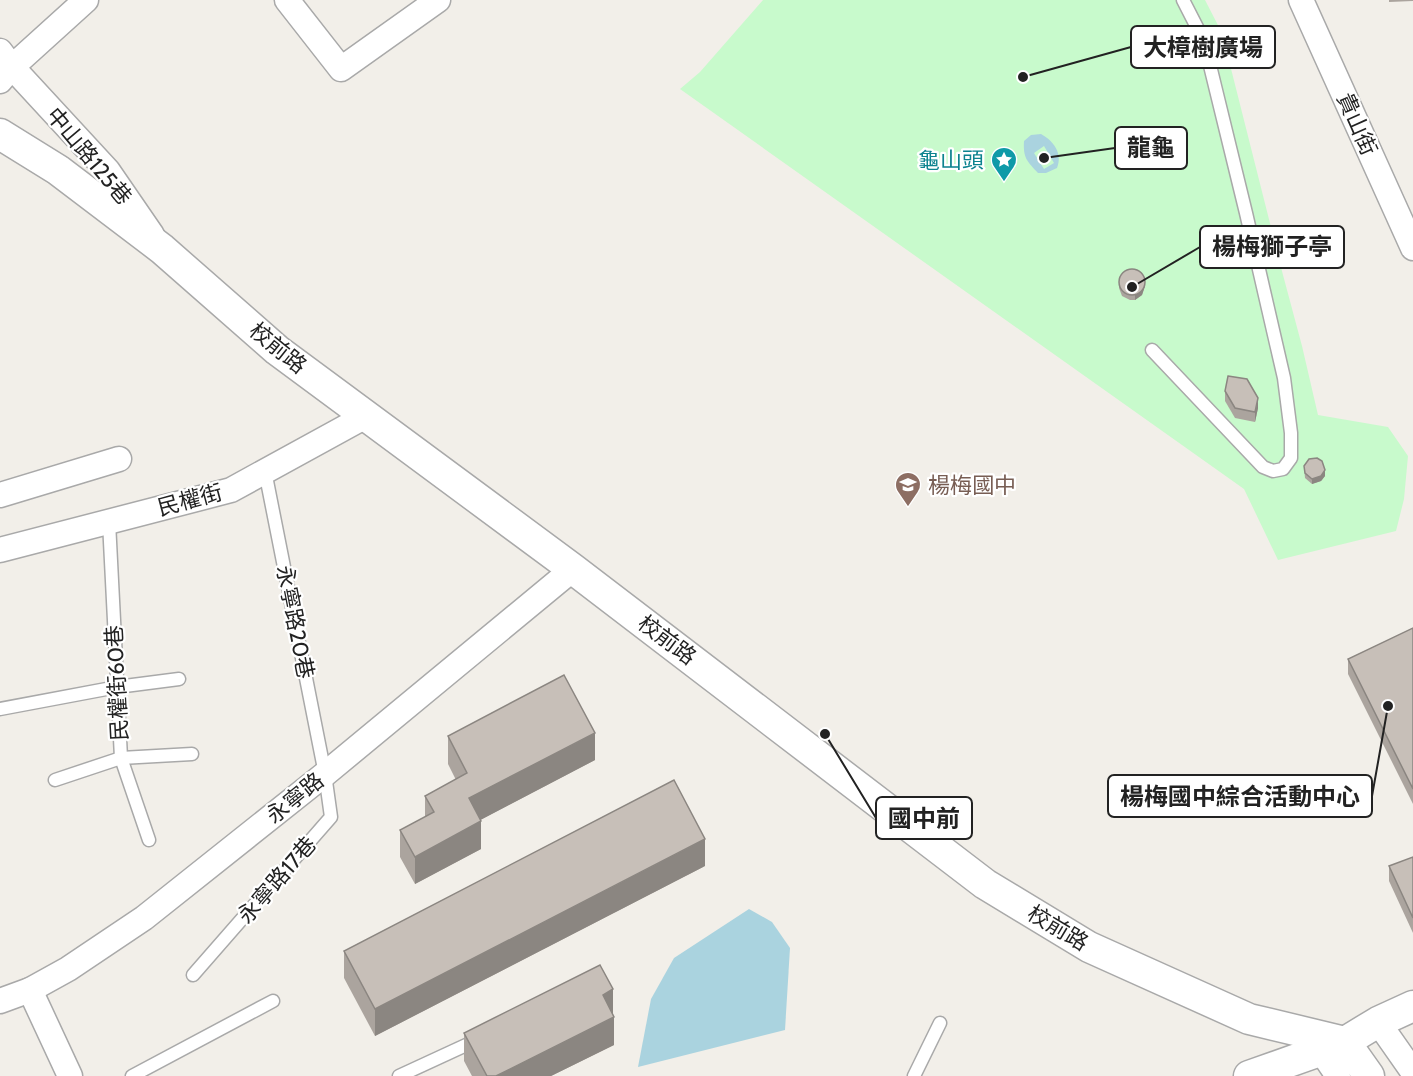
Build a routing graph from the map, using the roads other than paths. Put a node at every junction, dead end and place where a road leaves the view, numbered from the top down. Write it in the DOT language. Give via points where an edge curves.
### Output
graph roads {
  1 [pos="87,0"];
  2 [pos="287,0"];
  3 [pos="438,0"];
  4 [pos="1183,0"];
  5 [pos="1301,0"];
  6 [pos="4,66"];
  7 [pos="0,134"];
  8 [pos="1413,248"];
  9 [pos="162,249"];
  10 [pos="1152,350"];
  11 [pos="366,416"];
  12 [pos="119,459"];
  13 [pos="265,471"];
  14 [pos="0,495"];
  15 [pos="109,522"];
  16 [pos="0,550"];
  17 [pos="573,569"];
  18 [pos="179,679"];
  19 [pos="117,687"];
  20 [pos="0,709"];
  21 [pos="192,754"];
  22 [pos="121,758"];
  23 [pos="325,774"];
  24 [pos="55,780"];
  25 [pos="149,840"];
  26 [pos="194,975"];
  27 [pos="30,990"];
  28 [pos="4,996"];
  29 [pos="273,1001"];
  30 [pos="1413,1006"];
  31 [pos="1378,1022"];
  32 [pos="940,1023"];
  33 [pos="483,1037"];
  34 [pos="1333,1047"];
  35 [pos="1413,1071"];
  36 [pos="70,1076"];
  37 [pos="132,1076"];
  38 [pos="399,1076"];
  39 [pos="914,1076"];
  40 [pos="1249,1076"];
  41 [pos="1338,1076"];
  42 [pos="1369,1076"];
  1 -- 6 [label="street, 中山路125巷"];
  2 -- 3 [label="street" via="341,69"];
  4 -- 10 [label="lane" via="1204,41 1284,378 1291,458 1283,469 1263,467"];
  5 -- 8 [label="street, 貴山街"];
  6 -- 9 [label="street, 中山路125巷" via="108,171"];
  7 -- 9 [label="street, 校前路" via="58,170"];
  9 -- 11 [label="street, 校前路" via="277,350"];
  11 -- 13 [label="street, 民權街"];
  11 -- 17 [label="street, 校前路"];
  12 -- 14 [label="street"];
  13 -- 15 [label="street, 民權街" via="231,490"];
  13 -- 23 [label="lane, 永寧路20巷"];
  15 -- 16 [label="street, 民權街"];
  15 -- 19 [label="lane, 民權街60巷"];
  17 -- 23 [label="street, 永寧路"];
  17 -- 34 [label="street, 校前路" via="985,884 1089,947 1249,1019"];
  18 -- 19 [label="lane"];
  19 -- 20 [label="lane"];
  19 -- 22 [label="lane, 民權街60巷"];
  21 -- 22 [label="lane"];
  22 -- 24 [label="lane"];
  22 -- 25 [label="lane, 民權街60巷"];
  23 -- 26 [label="lane, 永寧路17巷" via="331,817"];
  23 -- 27 [label="street, 永寧路" via="144,918"];
  27 -- 28 [label="street, 永寧路"];
  27 -- 36 [label="street"];
  29 -- 37 [label="lane"];
  30 -- 31 [label="street"];
  31 -- 34 [label="street"];
  31 -- 35 [label="street"];
  32 -- 39 [label="lane"];
  33 -- 38 [label="lane"];
  34 -- 40 [label="street"];
  34 -- 41 [label="street"];
  34 -- 42 [label="street"];
}
